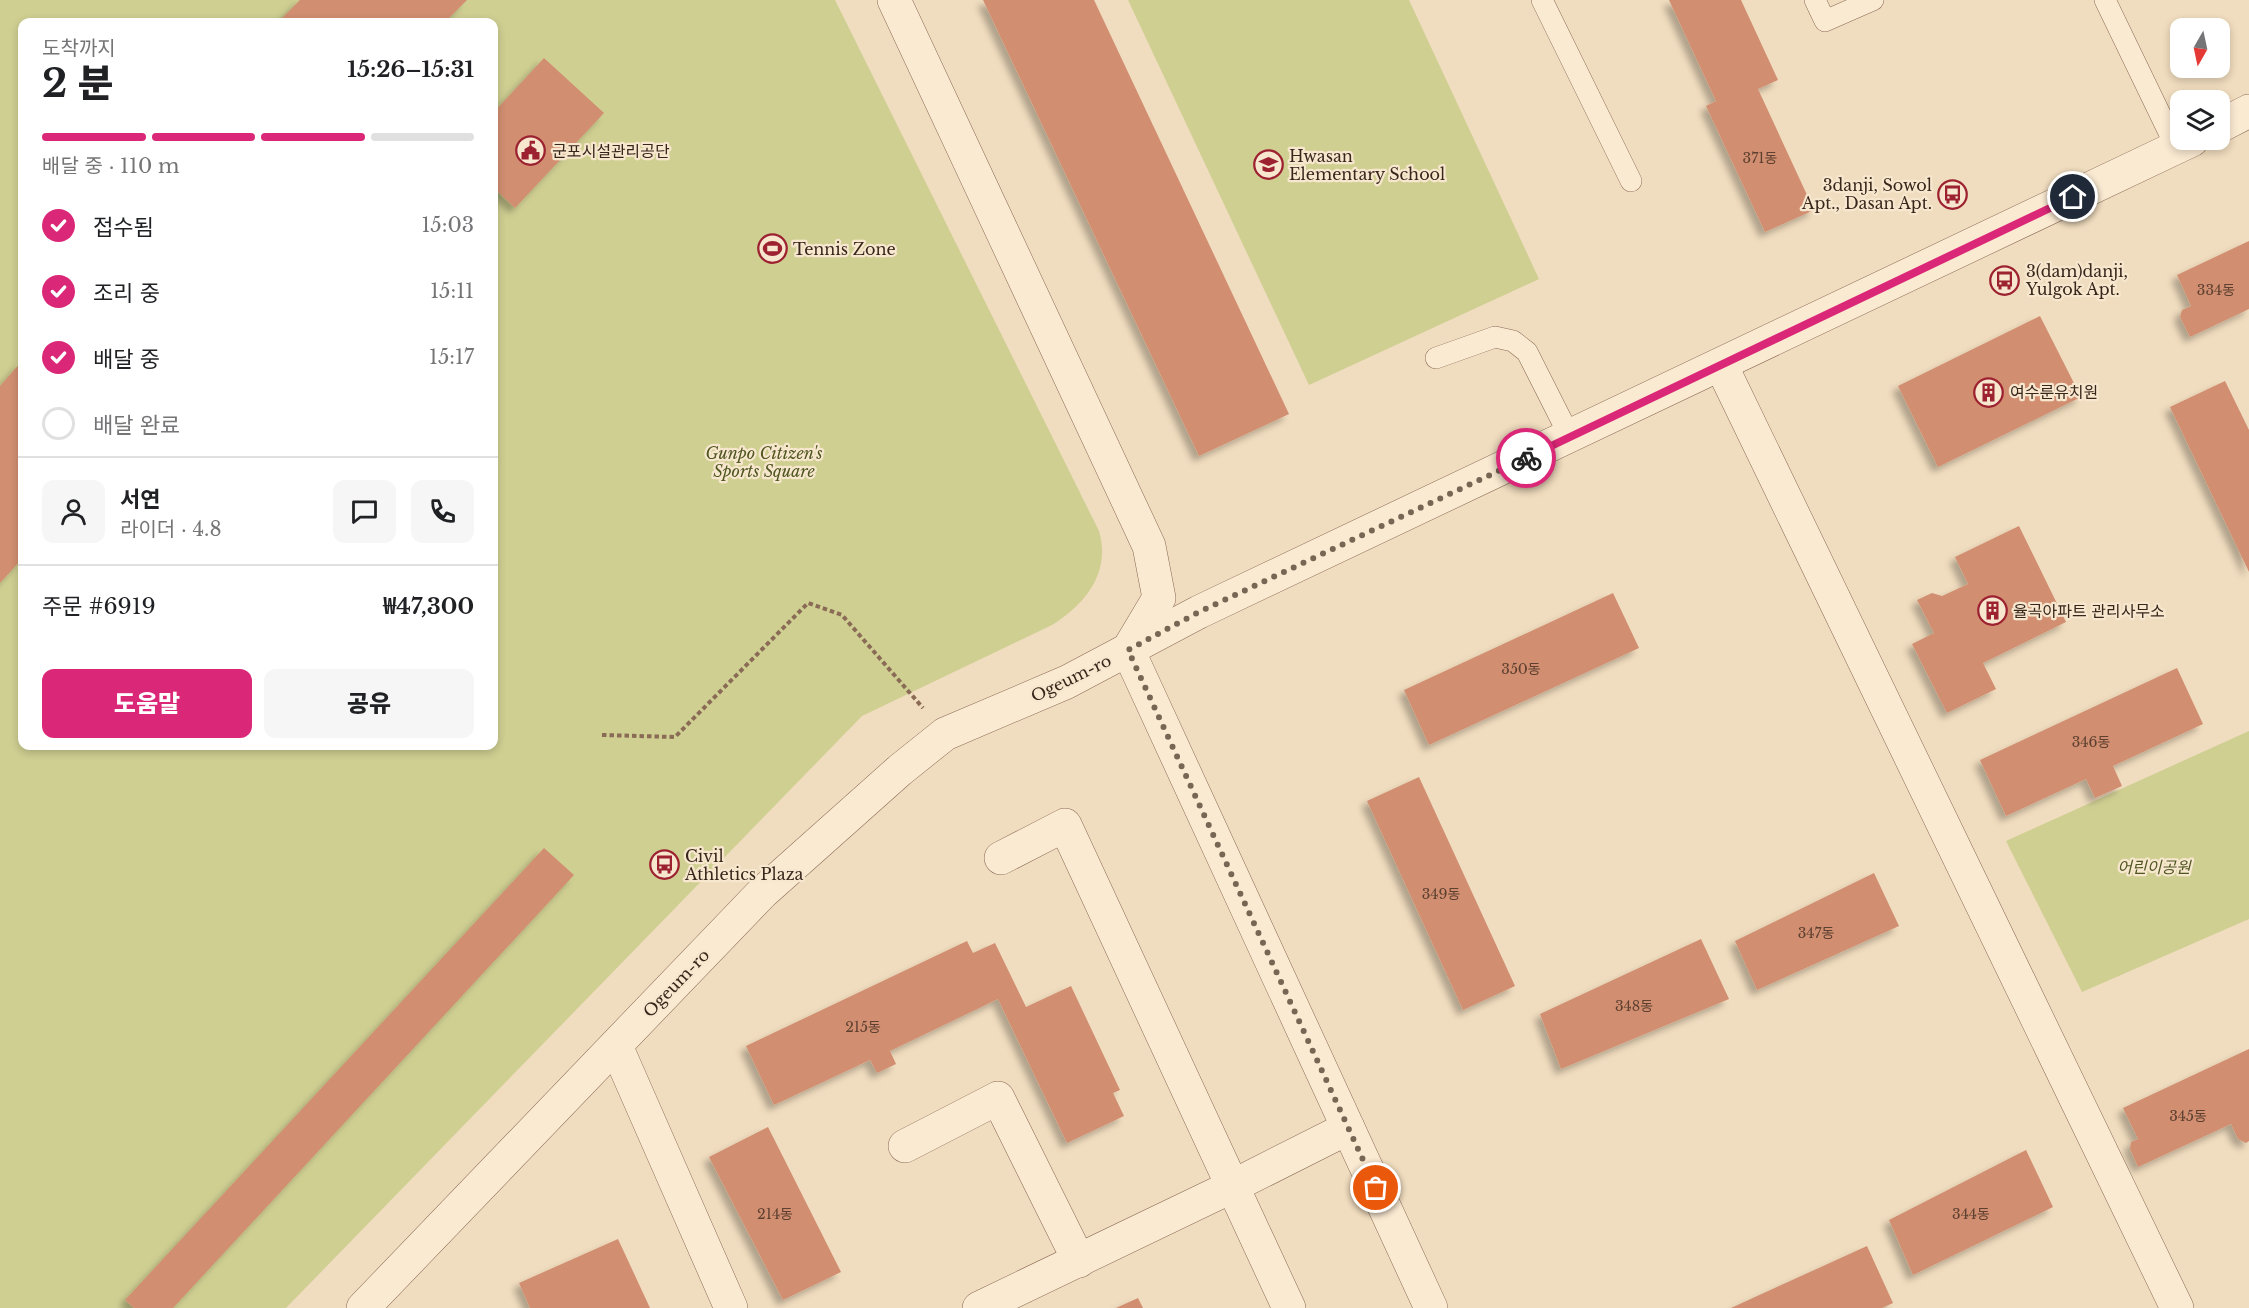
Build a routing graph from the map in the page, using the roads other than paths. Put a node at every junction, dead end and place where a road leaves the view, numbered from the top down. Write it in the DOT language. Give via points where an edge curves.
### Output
graph roads {
  1 [pos="894,0"];
  2 [pos="1542,0"];
  3 [pos="1815,0"];
  4 [pos="1873,0"];
  5 [pos="2105,0"];
  6 [pos="2249,111"];
  7 [pos="2170,118"];
  8 [pos="2230,121"];
  9 [pos="2170,150"];
  10 [pos="1631,181"];
  11 [pos="1436,358"];
  12 [pos="1721,365"];
  13 [pos="1570,437"];
  14 [pos="1128,650"];
  15 [pos="1001,858"];
  16 [pos="616,1046"];
  17 [pos="1348,1128"];
  18 [pos="905,1146"];
  19 [pos="1233,1186"];
  20 [pos="1079,1261"];
  21 [pos="363,1308"];
  22 [pos="731,1308"];
  23 [pos="979,1308"];
  24 [pos="1289,1308"];
  25 [pos="1431,1308"];
  26 [pos="2177,1308"];
  1 -- 14 [label="street" via="1149,546 1159,598"];
  2 -- 10 [label="lane"];
  3 -- 4 [label="lane" via="1825,21"];
  5 -- 7 [label="lane"];
  6 -- 8 [label="street"];
  9 -- 12 [label="street, Ogeum-ro"];
  11 -- 13 [label="lane" via="1495,337 1513,341 1527,352"];
  12 -- 13 [label="street, Ogeum-ro"];
  12 -- 26 [label="street"];
  13 -- 14 [label="street, Ogeum-ro" via="1199,612"];
  14 -- 16 [label="street, Ogeum-ro" via="1067,682 945,734 762,893"];
  14 -- 17 [label="street"];
  15 -- 19 [label="street" via="1065,825"];
  16 -- 21 [label="street, Ogeum-ro"];
  16 -- 22 [label="street"];
  17 -- 19 [label="street"];
  17 -- 25 [label="street"];
  18 -- 20 [label="street" via="998,1098"];
  19 -- 20 [label="street"];
  19 -- 24 [label="street"];
  20 -- 23 [label="street"];
}
